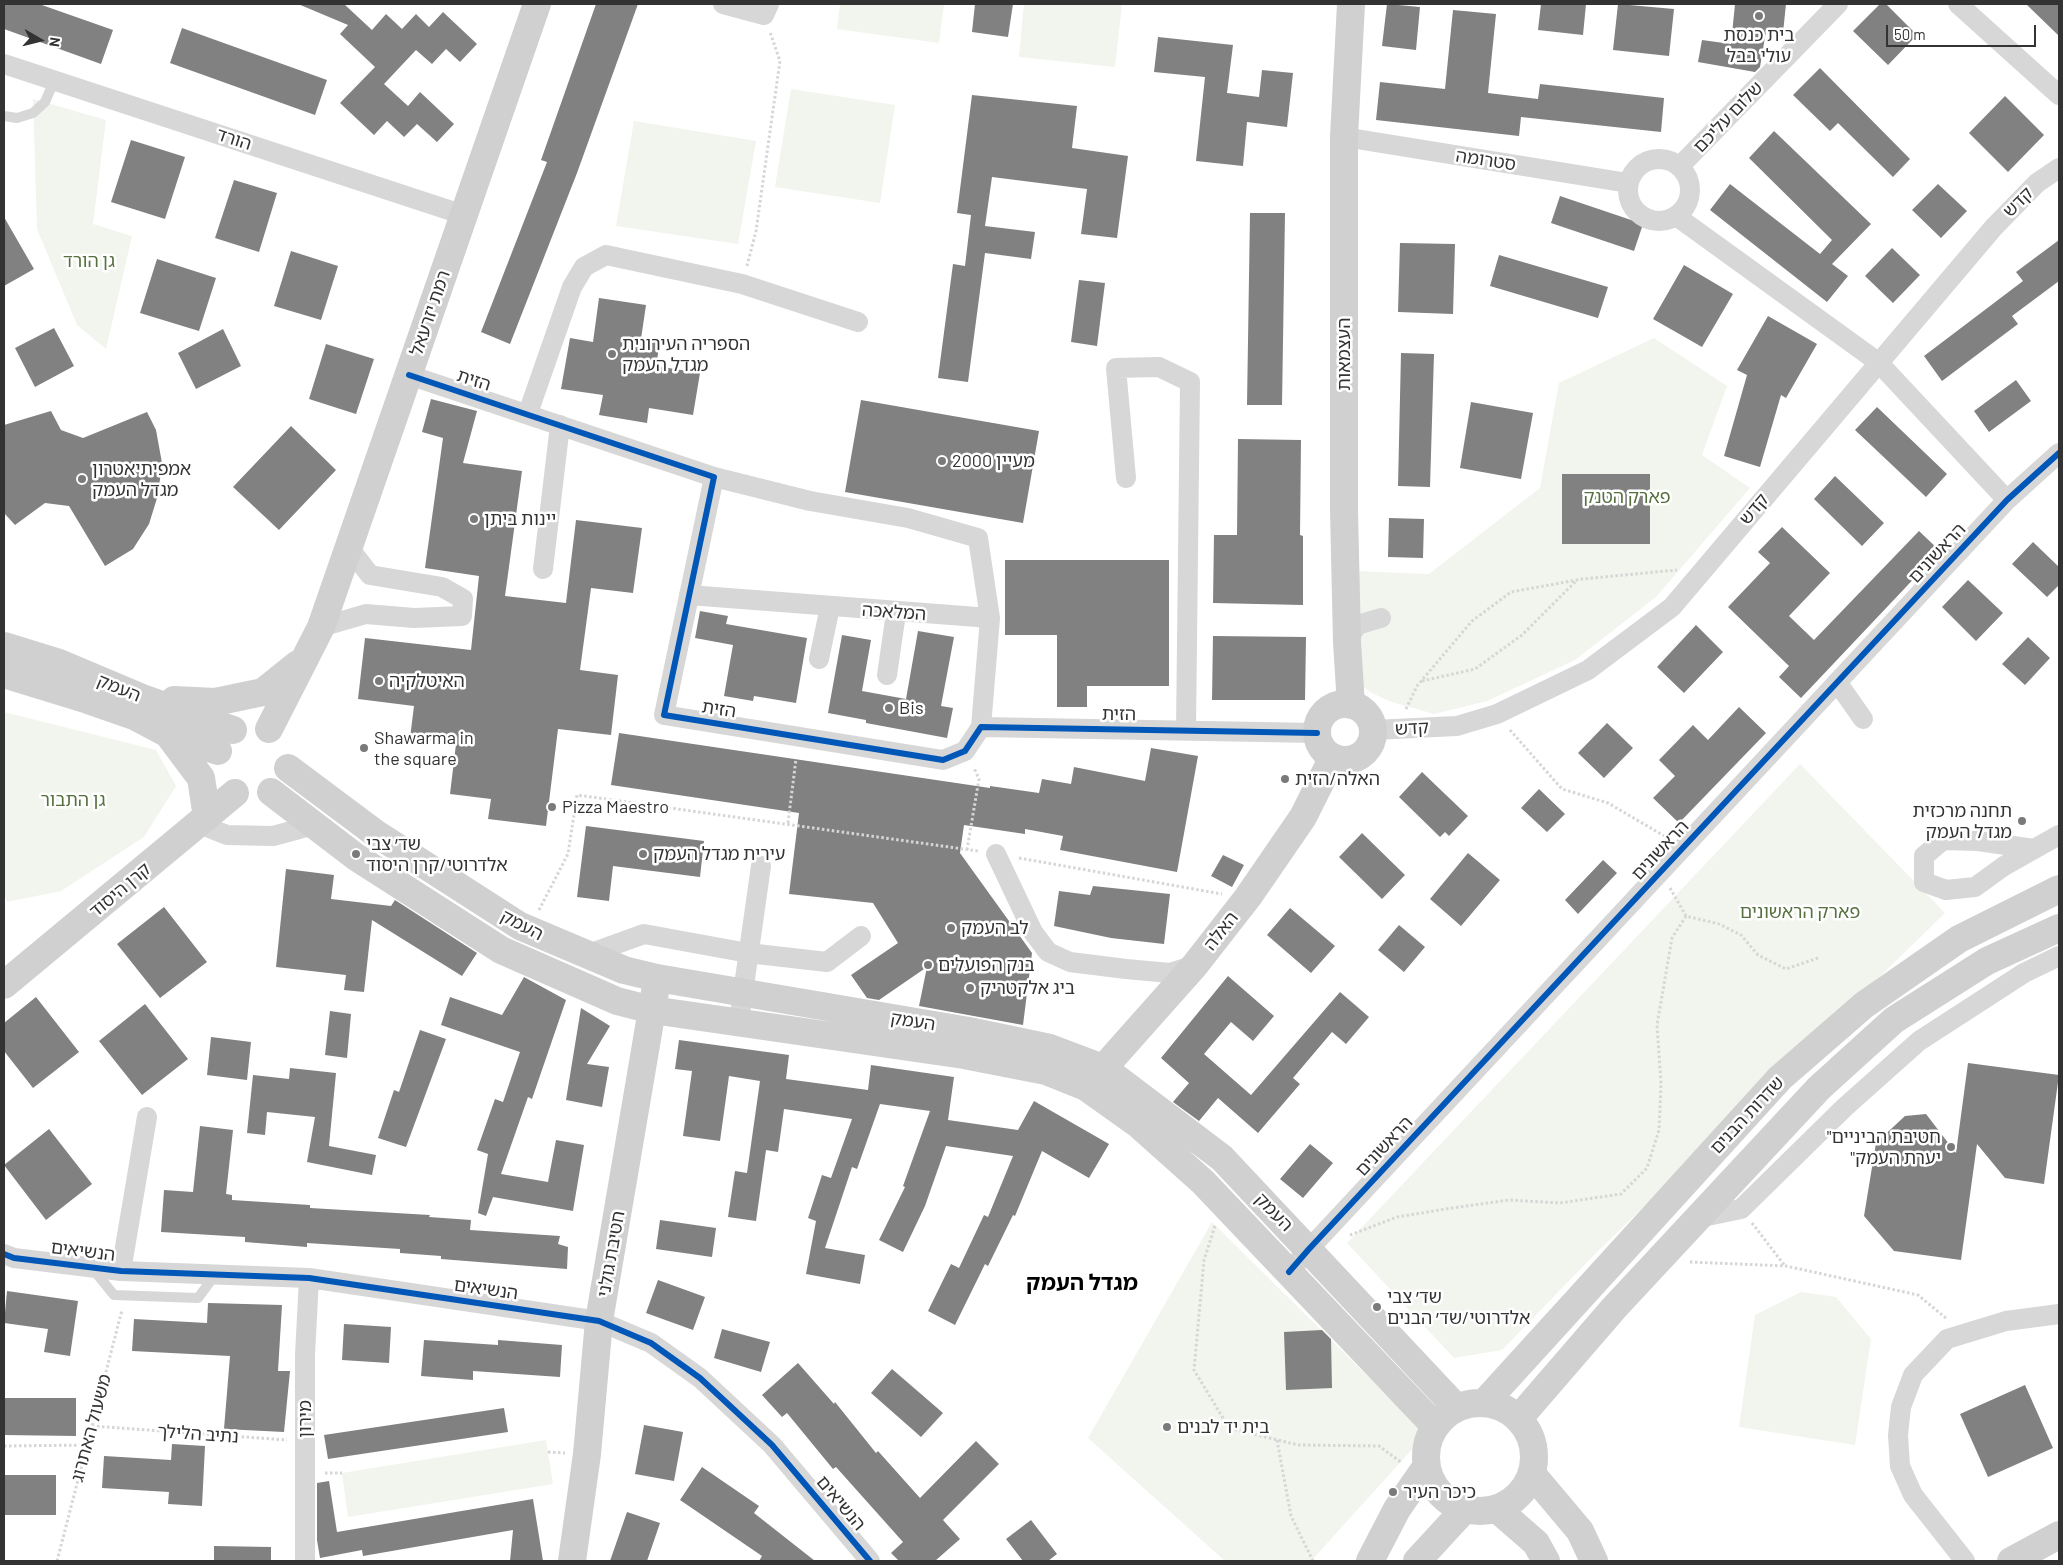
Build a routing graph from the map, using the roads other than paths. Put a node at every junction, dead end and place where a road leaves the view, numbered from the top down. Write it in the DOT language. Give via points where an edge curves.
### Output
graph roads {
  1 [pos="537,4"];
  2 [pos="723,4"];
  3 [pos="1351,4"];
  4 [pos="1838,4"];
  5 [pos="1958,4"];
  6 [pos="766,9"];
  7 [pos="4,64"];
  8 [pos="54,80"];
  9 [pos="2059,95"];
  10 [pos="4,116"];
  11 [pos="1344,137"];
  12 [pos="1680,166"];
  13 [pos="2059,168"];
  14 [pos="1628,183"];
  15 [pos="464,215"];
  16 [pos="1676,216"];
  17 [pos="858,322"];
  18 [pos="1878,362"];
  19 [pos="409,375"];
  20 [pos="528,413"];
  21 [pos="560,425"];
  22 [pos="2059,453"];
  23 [pos="714,477"];
  24 [pos="1126,478"];
  25 [pos="2007,500"];
  26 [pos="349,548"];
  27 [pos="543,569"];
  28 [pos="689,595"];
  29 [pos="830,607"];
  30 [pos="896,613"];
  31 [pos="990,618"];
  32 [pos="1381,618"];
  33 [pos="321,627"];
  34 [pos="1347,642"];
  35 [pos="4,646"];
  36 [pos="305,659"];
  37 [pos="818,659"];
  38 [pos="4,674"];
  39 [pos="887,675"];
  40 [pos="1837,682"];
  41 [pos="142,698"];
  42 [pos="1351,705"];
  43 [pos="1863,719"];
  44 [pos="981,727"];
  45 [pos="269,729"];
  46 [pos="1186,730"];
  47 [pos="1384,730"];
  48 [pos="1318,733"];
  49 [pos="168,734"];
  50 [pos="226,741"];
  51 [pos="1333,757"];
  52 [pos="288,768"];
  53 [pos="272,792"];
  54 [pos="235,793"];
  55 [pos="203,821"];
  56 [pos="314,825"];
  57 [pos="2059,835"];
  58 [pos="2034,849"];
  59 [pos="996,854"];
  60 [pos="761,866"];
  61 [pos="2059,889"];
  62 [pos="2059,928"];
  63 [pos="861,936"];
  64 [pos="748,953"];
  65 [pos="586,955"];
  66 [pos="2059,956"];
  67 [pos="1195,965"];
  68 [pos="657,978"];
  69 [pos="4,985"];
  70 [pos="742,993"];
  71 [pos="652,1010"];
  72 [pos="738,1021"];
  73 [pos="1095,1078"];
  74 [pos="147,1117"];
  75 [pos="1698,1218"];
  76 [pos="1309,1249"];
  77 [pos="4,1254"];
  78 [pos="91,1267"];
  79 [pos="122,1271"];
  80 [pos="1289,1272"];
  81 [pos="215,1275"];
  82 [pos="309,1278"];
  83 [pos="2059,1314"];
  84 [pos="599,1321"];
  85 [pos="1485,1402"];
  86 [pos="1456,1407"];
  87 [pos="1519,1418"];
  88 [pos="1435,1426"];
  89 [pos="1423,1472"];
  90 [pos="1532,1474"];
  91 [pos="1497,1509"];
  92 [pos="1464,1510"];
  93 [pos="2059,1535"];
  94 [pos="305,1561"];
  95 [pos="572,1561"];
  96 [pos="870,1561"];
  97 [pos="1370,1561"];
  98 [pos="1417,1561"];
  99 [pos="1546,1561"];
  100 [pos="1594,1561"];
  101 [pos="1965,1561"];
  102 [pos="2011,1561"];
  1 -- 15 [label="main road, רמת יזרעאל"];
  2 -- 6 [label="street"];
  3 -- 11 [label="main road, העצמאות"];
  4 -- 12 [label="street, שלום עליכם"];
  5 -- 9 [label="street"];
  7 -- 8 [label="street, הורד"];
  8 -- 10 [label="lane" via="45,102 33,113 17,118"];
  8 -- 15 [label="street, הורד"];
  11 -- 14 [label="street, סטרומה"];
  11 -- 34 [label="main road, העצמאות"];
  12 -- 14 [label="street" via="1660,158 1649,160 1636,169"];
  12 -- 16 [label="street" via="1690,182 1690,192 1684,210"];
  13 -- 18 [label="street, קדש" via="2038,183 1994,227"];
  14 -- 16 [label="street" via="1631,204 1646,218 1667,221"];
  15 -- 19 [label="main road, רמת יזרעאל"];
  16 -- 18 [label="street"];
  17 -- 20 [label="street" via="742,284 606,255 584,267 572,286"];
  18 -- 25 [label="street"];
  18 -- 47 [label="street, קדש" via="1672,607 1588,670 1497,714 1457,726"];
  19 -- 20 [label="street, הזית"];
  19 -- 26 [label="main road, רמת יזרעאל"];
  20 -- 21 [label="street, הזית"];
  21 -- 23 [label="street, הזית"];
  21 -- 27 [label="street"];
  22 -- 25 [label="street, הראשונים"];
  23 -- 28 [label="street, הזית"];
  23 -- 31 [label="street" via="810,501 908,518 978,538"];
  24 -- 46 [label="street" via="1116,368 1159,367 1190,382"];
  25 -- 40 [label="street, הראשונים"];
  26 -- 33 [label="main road, רמת יזרעאל"];
  26 -- 33 [label="street" via="370,575 442,587 463,599 462,616 414,618 366,614"];
  28 -- 29 [label="street, המלאכה"];
  28 -- 44 [label="street, הזית" via="664,715 943,760 965,751"];
  29 -- 30 [label="street, המלאכה"];
  29 -- 37 [label="street"];
  30 -- 31 [label="street, המלאכה"];
  30 -- 39 [label="street"];
  31 -- 44 [label="street"];
  32 -- 34 [label="street" via="1358,626"];
  33 -- 36 [label="main road, רמת יזרעאל"];
  34 -- 42 [label="main road, העצמאות"];
  35 -- 41 [label="main road, העמק" via="58,663"];
  36 -- 41 [label="main road" via="263,692 215,702"];
  36 -- 45 [label="main road, רמת יזרעאל"];
  38 -- 49 [label="main road, העמק" via="134,716"];
  40 -- 43 [label="street"];
  40 -- 76 [label="street, הראשונים"];
  41 -- 50 [label="main road, העמק"];
  42 -- 47 [label="main road"];
  42 -- 48 [label="main road" via="1342,704 1327,711 1321,717"];
  44 -- 46 [label="street, הזית"];
  45 -- 50 [label="main road" via="245,725"];
  45 -- 52 [label="main road" via="285,745"];
  46 -- 48 [label="street, הזית"];
  47 -- 51 [label="main road" via="1372,738 1364,753 1349,760"];
  48 -- 51 [label="main road" via="1322,747"];
  49 -- 50 [label="main road, העמק"];
  49 -- 55 [label="main road" via="201,778"];
  50 -- 54 [label="main road" via="216,763 219,775"];
  51 -- 67 [label="main road, האלה" via="1303,817"];
  52 -- 53 [label="main road"];
  52 -- 65 [label="main road, העמק" via="376,833 528,930"];
  53 -- 54 [label="main road" via="253,797"];
  53 -- 56 [label="main road, העמק"];
  54 -- 55 [label="main road, קרן היסוד"];
  55 -- 56 [label="street" via="227,835 254,836 273,836"];
  55 -- 69 [label="main road, קרן היסוד"];
  56 -- 71 [label="main road, העמק" via="356,857 501,950 617,1001"];
  57 -- 58 [label="street"];
  58 -- 58 [label="street" via="1943,840 1924,856 1924,882 1946,890 1975,887"];
  59 -- 67 [label="street" via="1033,932 1048,952 1070,962 1126,969 1170,972"];
  60 -- 64 [label="street"];
  61 -- 85 [label="main road, שדרות הבנים" via="1959,939 1864,1005 1780,1078"];
  62 -- 75 [label="main road, שדרות הבנים" via="1987,961 1894,1020 1819,1088"];
  63 -- 64 [label="street" via="827,962"];
  64 -- 65 [label="street" via="644,934"];
  64 -- 70 [label="street"];
  65 -- 68 [label="main road, העמק" via="624,970"];
  66 -- 75 [label="street" via="2024,973 1919,1042 1844,1106 1741,1209"];
  67 -- 73 [label="main road, האלה"];
  68 -- 70 [label="main road, העמק"];
  68 -- 71 [label="main road, חטיבת גולני"];
  70 -- 72 [label="street"];
  70 -- 73 [label="main road, העמק" via="970,1031 1050,1048"];
  71 -- 72 [label="main road, העמק"];
  71 -- 84 [label="main road, חטיבת גולני"];
  72 -- 73 [label="main road, העמק"];
  73 -- 76 [label="main road, העמק" via="1222,1158"];
  73 -- 80 [label="main road, העמק"];
  74 -- 79 [label="street"];
  75 -- 87 [label="main road, שדרות הבנים"];
  76 -- 80 [label="street, הראשונים"];
  76 -- 86 [label="main road, העמק"];
  77 -- 78 [label="street, הנשיאים"];
  78 -- 79 [label="street, הנשיאים"];
  78 -- 81 [label="lane" via="114,1295 198,1298"];
  79 -- 81 [label="street, הנשיאים"];
  80 -- 88 [label="main road, העמק"];
  81 -- 82 [label="street, הנשיאים"];
  82 -- 84 [label="street, הנשיאים"];
  82 -- 94 [label="street, מירון" via="305,1355"];
  83 -- 101 [label="street" via="2006,1321 1946,1339 1913,1374 1901,1407 1898,1436 1900,1466 1913,1495"];
  84 -- 95 [label="main road, חטיבת גולני" via="587,1454"];
  84 -- 96 [label="street, הנשיאים" via="651,1343 700,1378 772,1445"];
  85 -- 86 [label="main road"];
  85 -- 87 [label="main road" via="1504,1407"];
  86 -- 88 [label="main road"];
  87 -- 90 [label="main road" via="1530,1434 1535,1454"];
  88 -- 89 [label="main road" via="1428,1438"];
  89 -- 92 [label="main road" via="1446,1500"];
  89 -- 97 [label="main road" via="1397,1509"];
  90 -- 91 [label="main road" via="1512,1501"];
  90 -- 100 [label="main road" via="1580,1531"];
  91 -- 92 [label="main road"];
  91 -- 99 [label="main road" via="1536,1543"];
  92 -- 98 [label="main road"];
  93 -- 102 [label="main road"];
}
